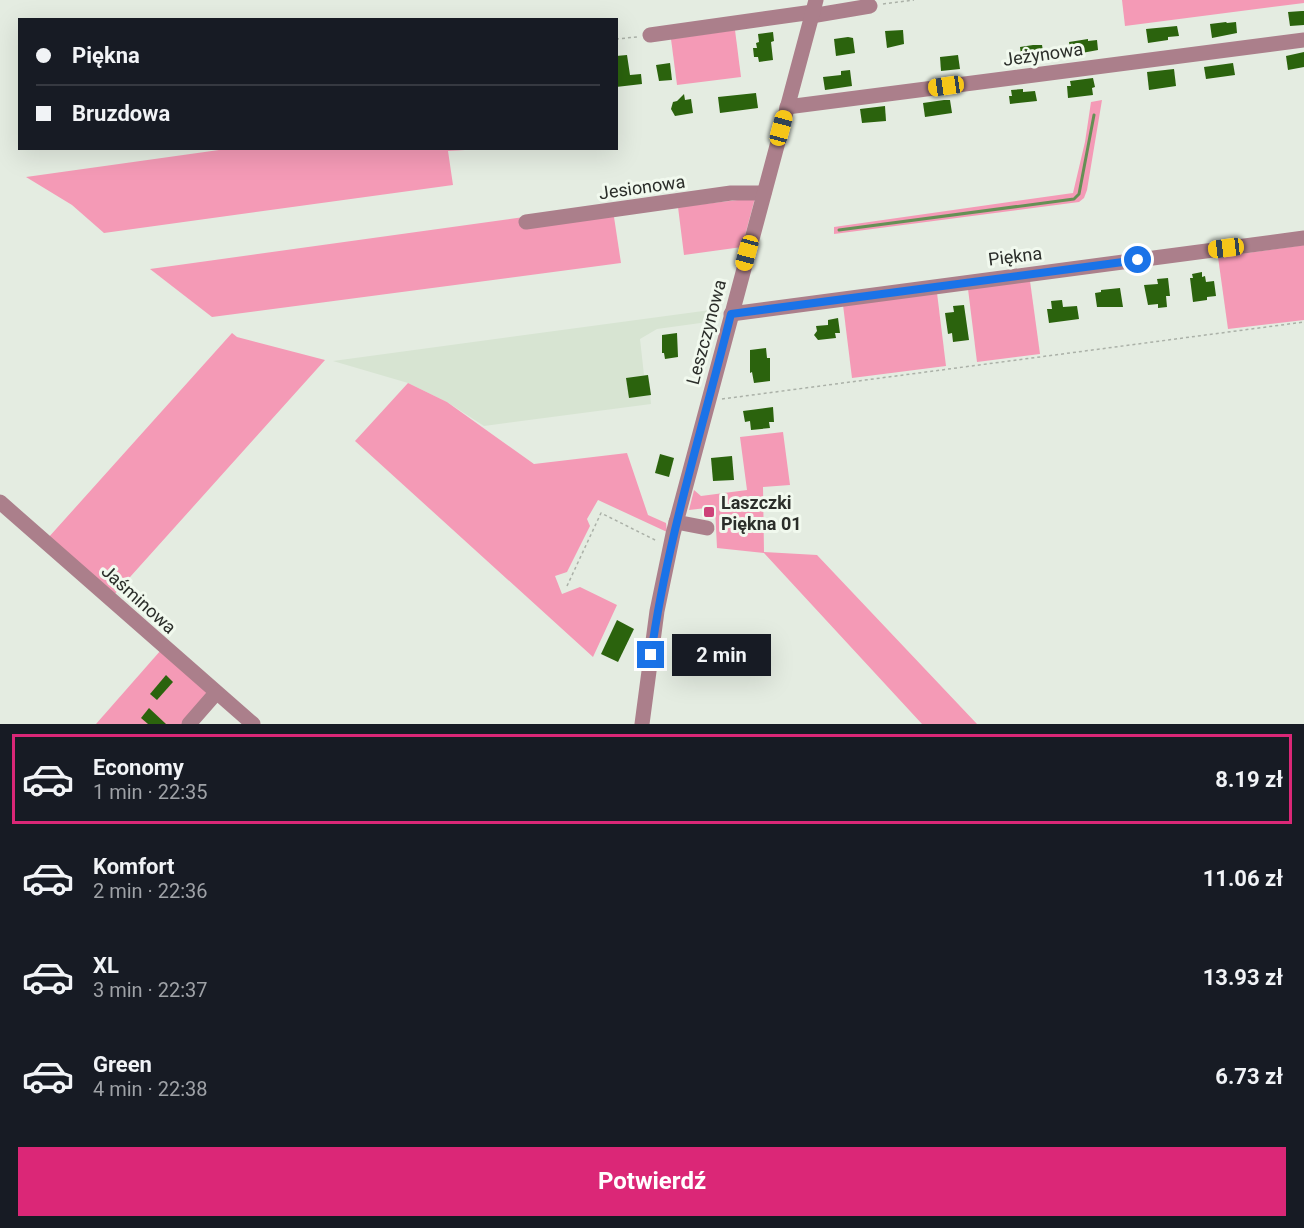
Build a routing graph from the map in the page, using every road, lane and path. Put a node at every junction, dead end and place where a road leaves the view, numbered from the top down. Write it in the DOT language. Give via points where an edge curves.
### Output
graph roads {
  1 [pos="914,0"];
  2 [pos="870,6"];
  3 [pos="813,10"];
  4 [pos="650,35"];
  5 [pos="618,39"];
  6 [pos="1304,40"];
  7 [pos="787,107"];
  8 [pos="764,193"];
  9 [pos="526,222"];
  10 [pos="1304,238"];
  11 [pos="731,314"];
  12 [pos="1304,322"];
  13 [pos="708,400"];
  14 [pos="0,502"];
  15 [pos="707,528"];
  16 [pos="673,535"];
  17 [pos="567,586"];
  18 [pos="216,693"];
  19 [pos="189,724"];
  20 [pos="253,724"];
  21 [pos="642,724"];
  1 -- 2 [label="path"];
  2 -- 3 [label="street"];
  3 -- 4 [label="street"];
  3 -- 7 [label="street, Leszczynowa"];
  4 -- 5 [label="path"];
  6 -- 7 [label="street, Jeżynowa"];
  7 -- 8 [label="street, Leszczynowa"];
  8 -- 9 [label="street, Jesionowa" via="731,193"];
  8 -- 11 [label="street, Leszczynowa"];
  10 -- 11 [label="street, Piękna"];
  11 -- 13 [label="street, Leszczynowa"];
  12 -- 13 [label="path"];
  13 -- 16 [label="street, Leszczynowa"];
  14 -- 18 [label="street, Jaśminowa"];
  15 -- 16 [label="street"];
  16 -- 17 [label="path" via="602,513"];
  16 -- 21 [label="street, Leszczynowa" via="657,611"];
  18 -- 19 [label="street"];
  18 -- 20 [label="street, Jaśminowa"];
}
